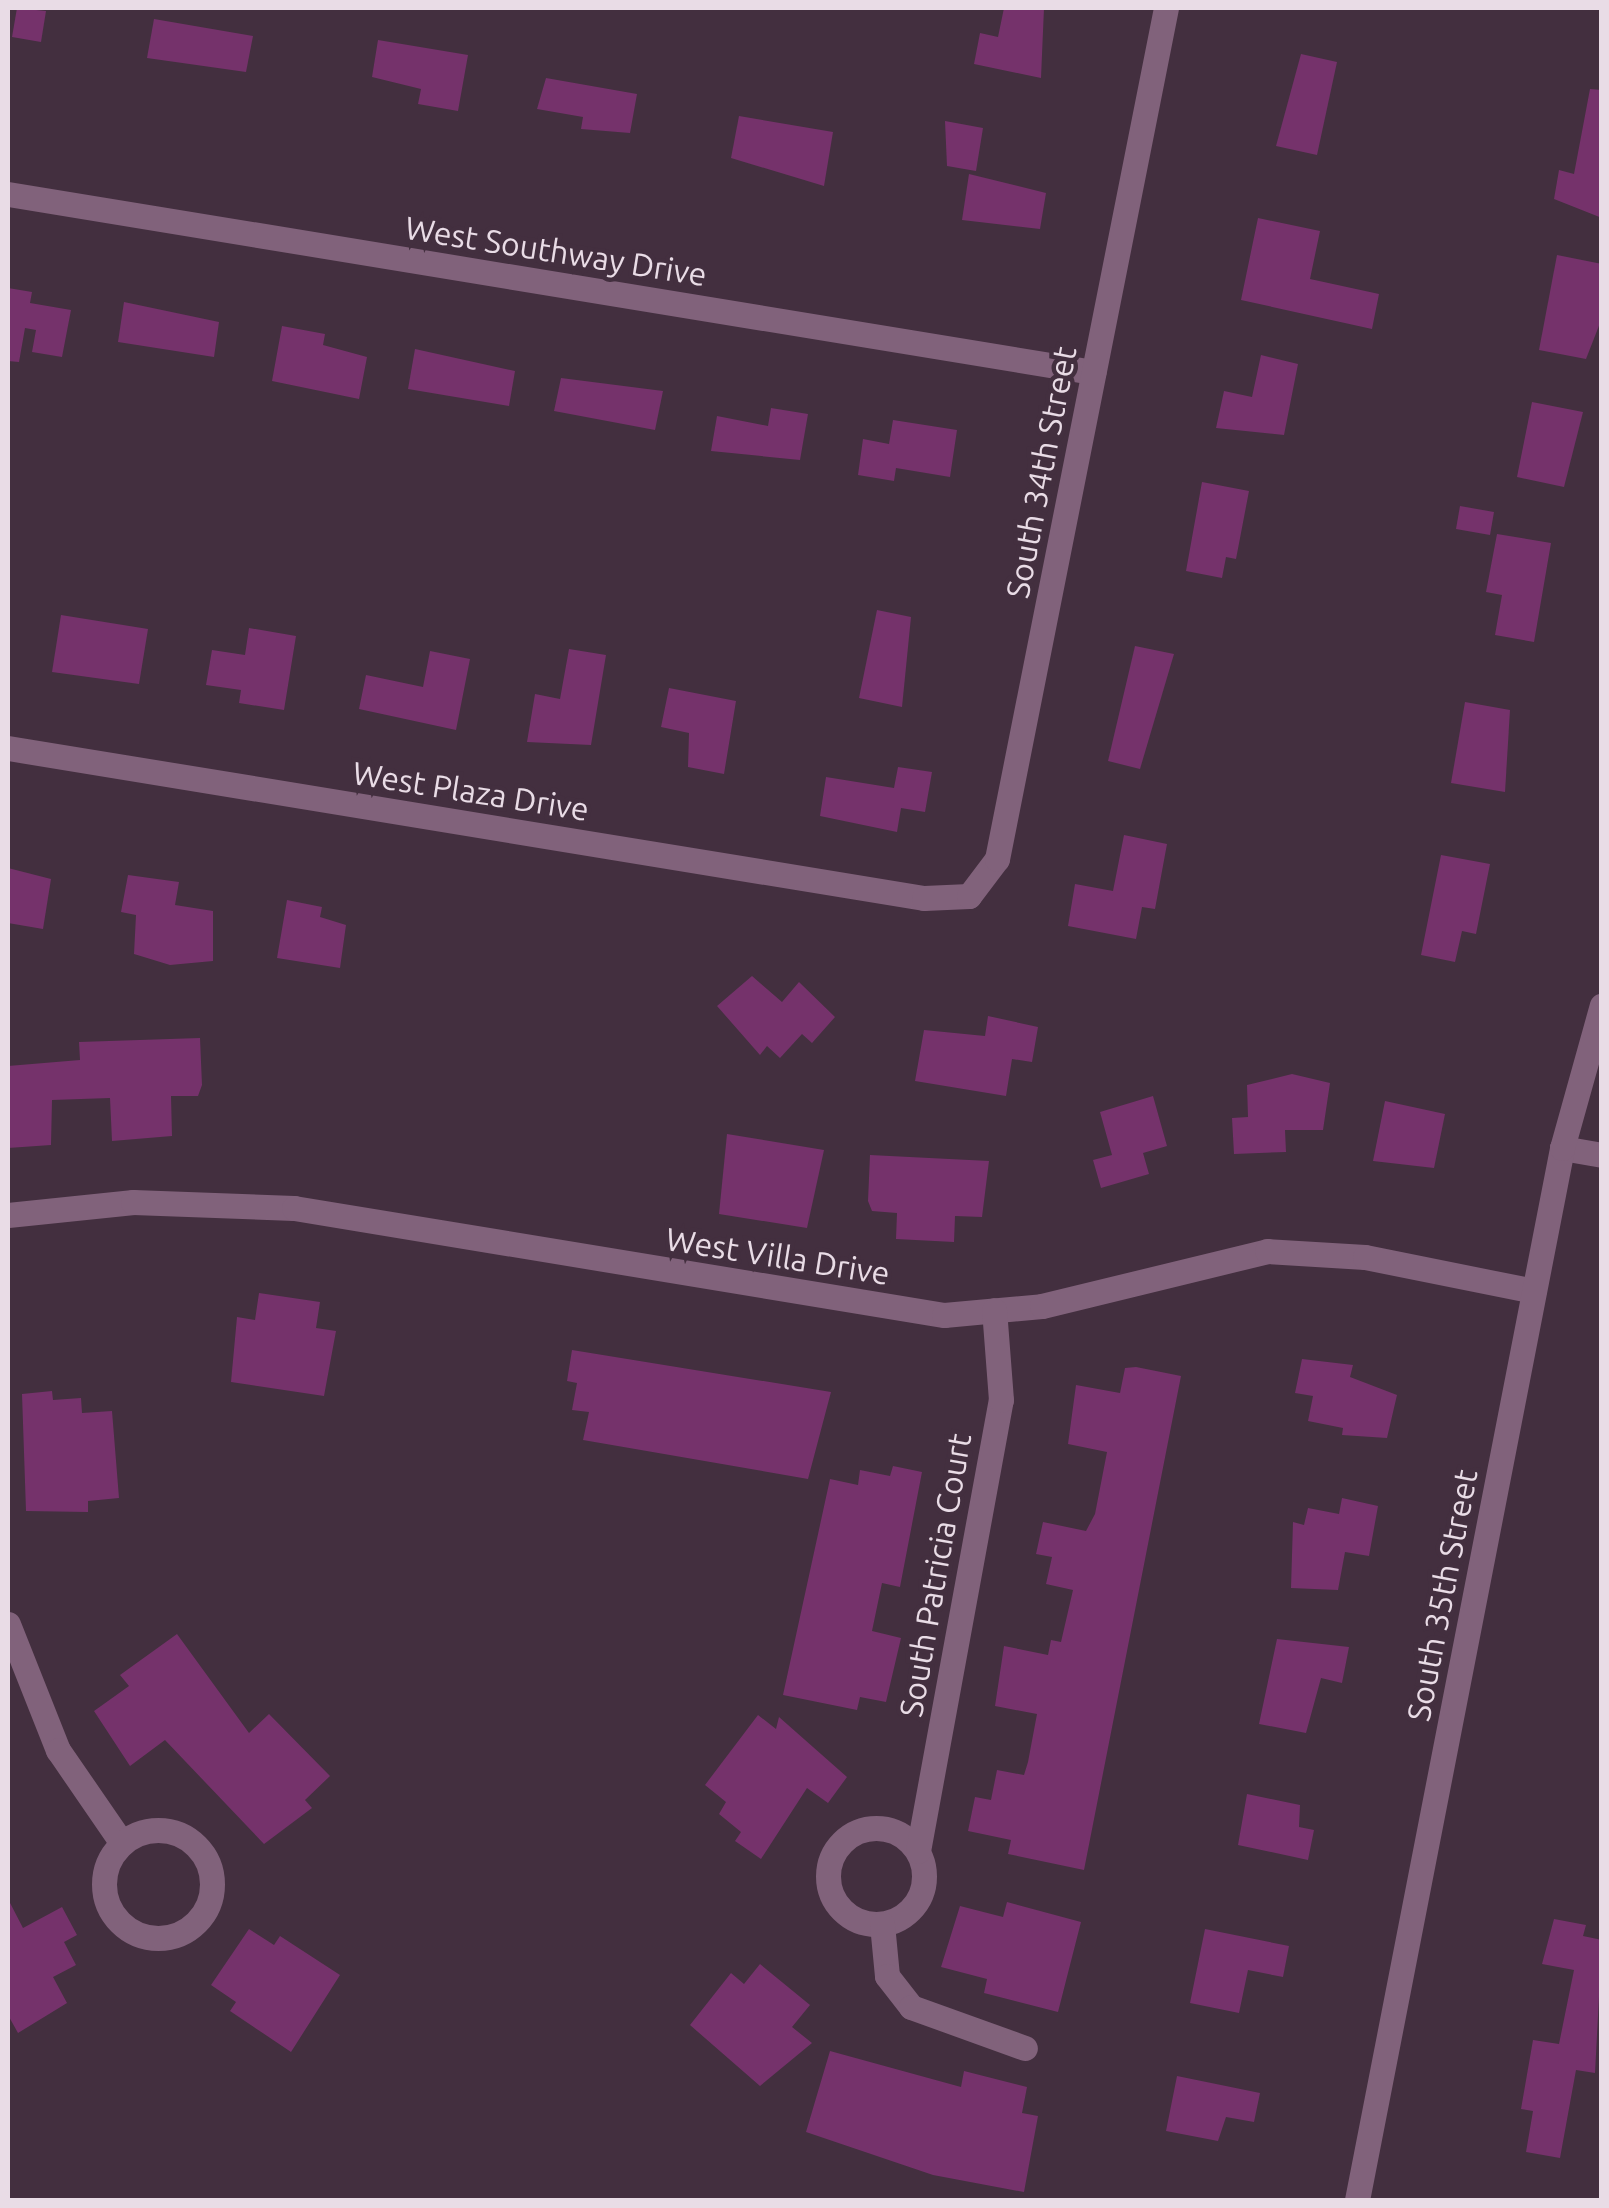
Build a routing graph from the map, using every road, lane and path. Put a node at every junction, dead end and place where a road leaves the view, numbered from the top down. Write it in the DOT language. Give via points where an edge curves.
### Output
graph roads {
  1 [pos="1166,8"];
  2 [pos="8,194"];
  3 [pos="1093,372"];
  4 [pos="8,748"];
  5 [pos="924,898"];
  6 [pos="1602,1005"];
  7 [pos="1562,1148"];
  8 [pos="1602,1155"];
  9 [pos="8,1215"];
  10 [pos="1534,1291"];
  11 [pos="994,1310"];
  12 [pos="8,1624"];
  13 [pos="122,1843"];
  14 [pos="918,1851"];
  15 [pos="882,1924"];
  16 [pos="1025,2048"];
  17 [pos="1357,2200"];
  1 -- 3 [label="street, South 34th Street"];
  2 -- 3 [label="street, West Southway Drive"];
  3 -- 5 [label="street, South 34th Street" via="998,859 969,896"];
  4 -- 5 [label="street, West Plaza Drive"];
  6 -- 7 [label="street, South 35th Street"];
  7 -- 8 [label="street"];
  7 -- 10 [label="street, South 35th Street"];
  9 -- 11 [label="street, West Villa Drive" via="133,1202 294,1208 944,1315"];
  10 -- 11 [label="street, West Villa Drive" via="1364,1257 1267,1251"];
  10 -- 17 [label="street, South 35th Street"];
  11 -- 14 [label="street, South Patricia Court" via="1000,1400"];
  12 -- 13 [label="street" via="58,1750"];
  13 -- 13 [label="street" via="104,1882 120,1923 162,1938 189,1928 210,1900 201,1850 154,1829"];
  14 -- 15 [label="street, South Patricia Court" via="919,1897"];
  14 -- 15 [label="street" via="894,1831 862,1829 830,1862 839,1906"];
  15 -- 16 [label="street" via="887,1976 911,2007"];
}
